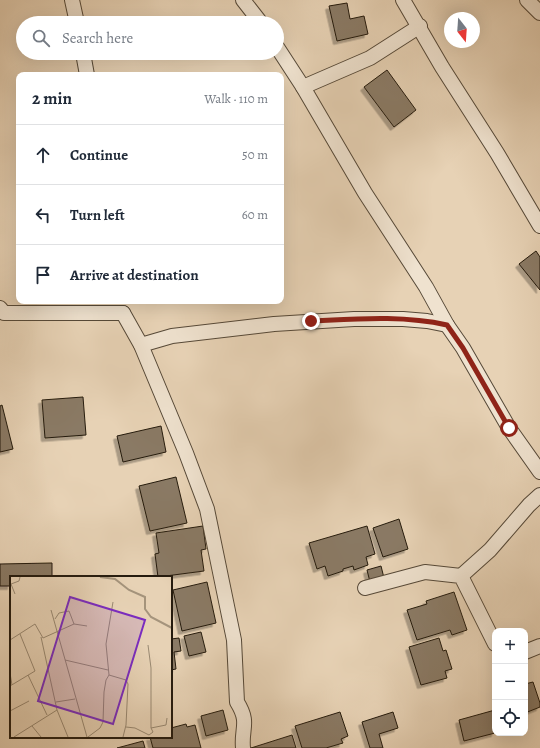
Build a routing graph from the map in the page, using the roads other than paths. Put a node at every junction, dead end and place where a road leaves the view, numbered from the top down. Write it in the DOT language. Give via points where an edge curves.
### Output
graph roads {
  1 [pos="72,0"];
  2 [pos="243,0"];
  3 [pos="404,0"];
  4 [pos="527,0"];
  5 [pos="540,13"];
  6 [pos="75,16"];
  7 [pos="256,16"];
  8 [pos="420,26"];
  9 [pos="284,58"];
  10 [pos="84,60"];
  11 [pos="86,72"];
  12 [pos="303,87"];
  13 [pos="540,226"];
  14 [pos="125,307"];
  15 [pos="0,308"];
  16 [pos="447,325"];
  17 [pos="141,345"];
  18 [pos="540,472"];
  19 [pos="540,495"];
  20 [pos="461,576"];
  21 [pos="365,588"];
  22 [pos="492,638"];
  23 [pos="540,646"];
  24 [pos="528,651"];
  25 [pos="243,748"];
  1 -- 6 [label="street"];
  2 -- 7 [label="street"];
  3 -- 8 [label="street"];
  4 -- 5 [label="street"];
  8 -- 12 [label="street" via="370,58"];
  8 -- 13 [label="street" via="442,67"];
  9 -- 12 [label="street"];
  10 -- 11 [label="street"];
  12 -- 16 [label="street"];
  14 -- 15 [label="street" via="4,313"];
  14 -- 17 [label="street"];
  16 -- 17 [label="street" via="403,319 274,324 172,336"];
  16 -- 18 [label="street" via="509,428"];
  17 -- 25 [label="street" via="207,509 234,640 237,702 245,721"];
  19 -- 20 [label="street" via="490,550"];
  20 -- 21 [label="street" via="425,572"];
  20 -- 22 [label="street"];
  23 -- 24 [label="street"];
}
